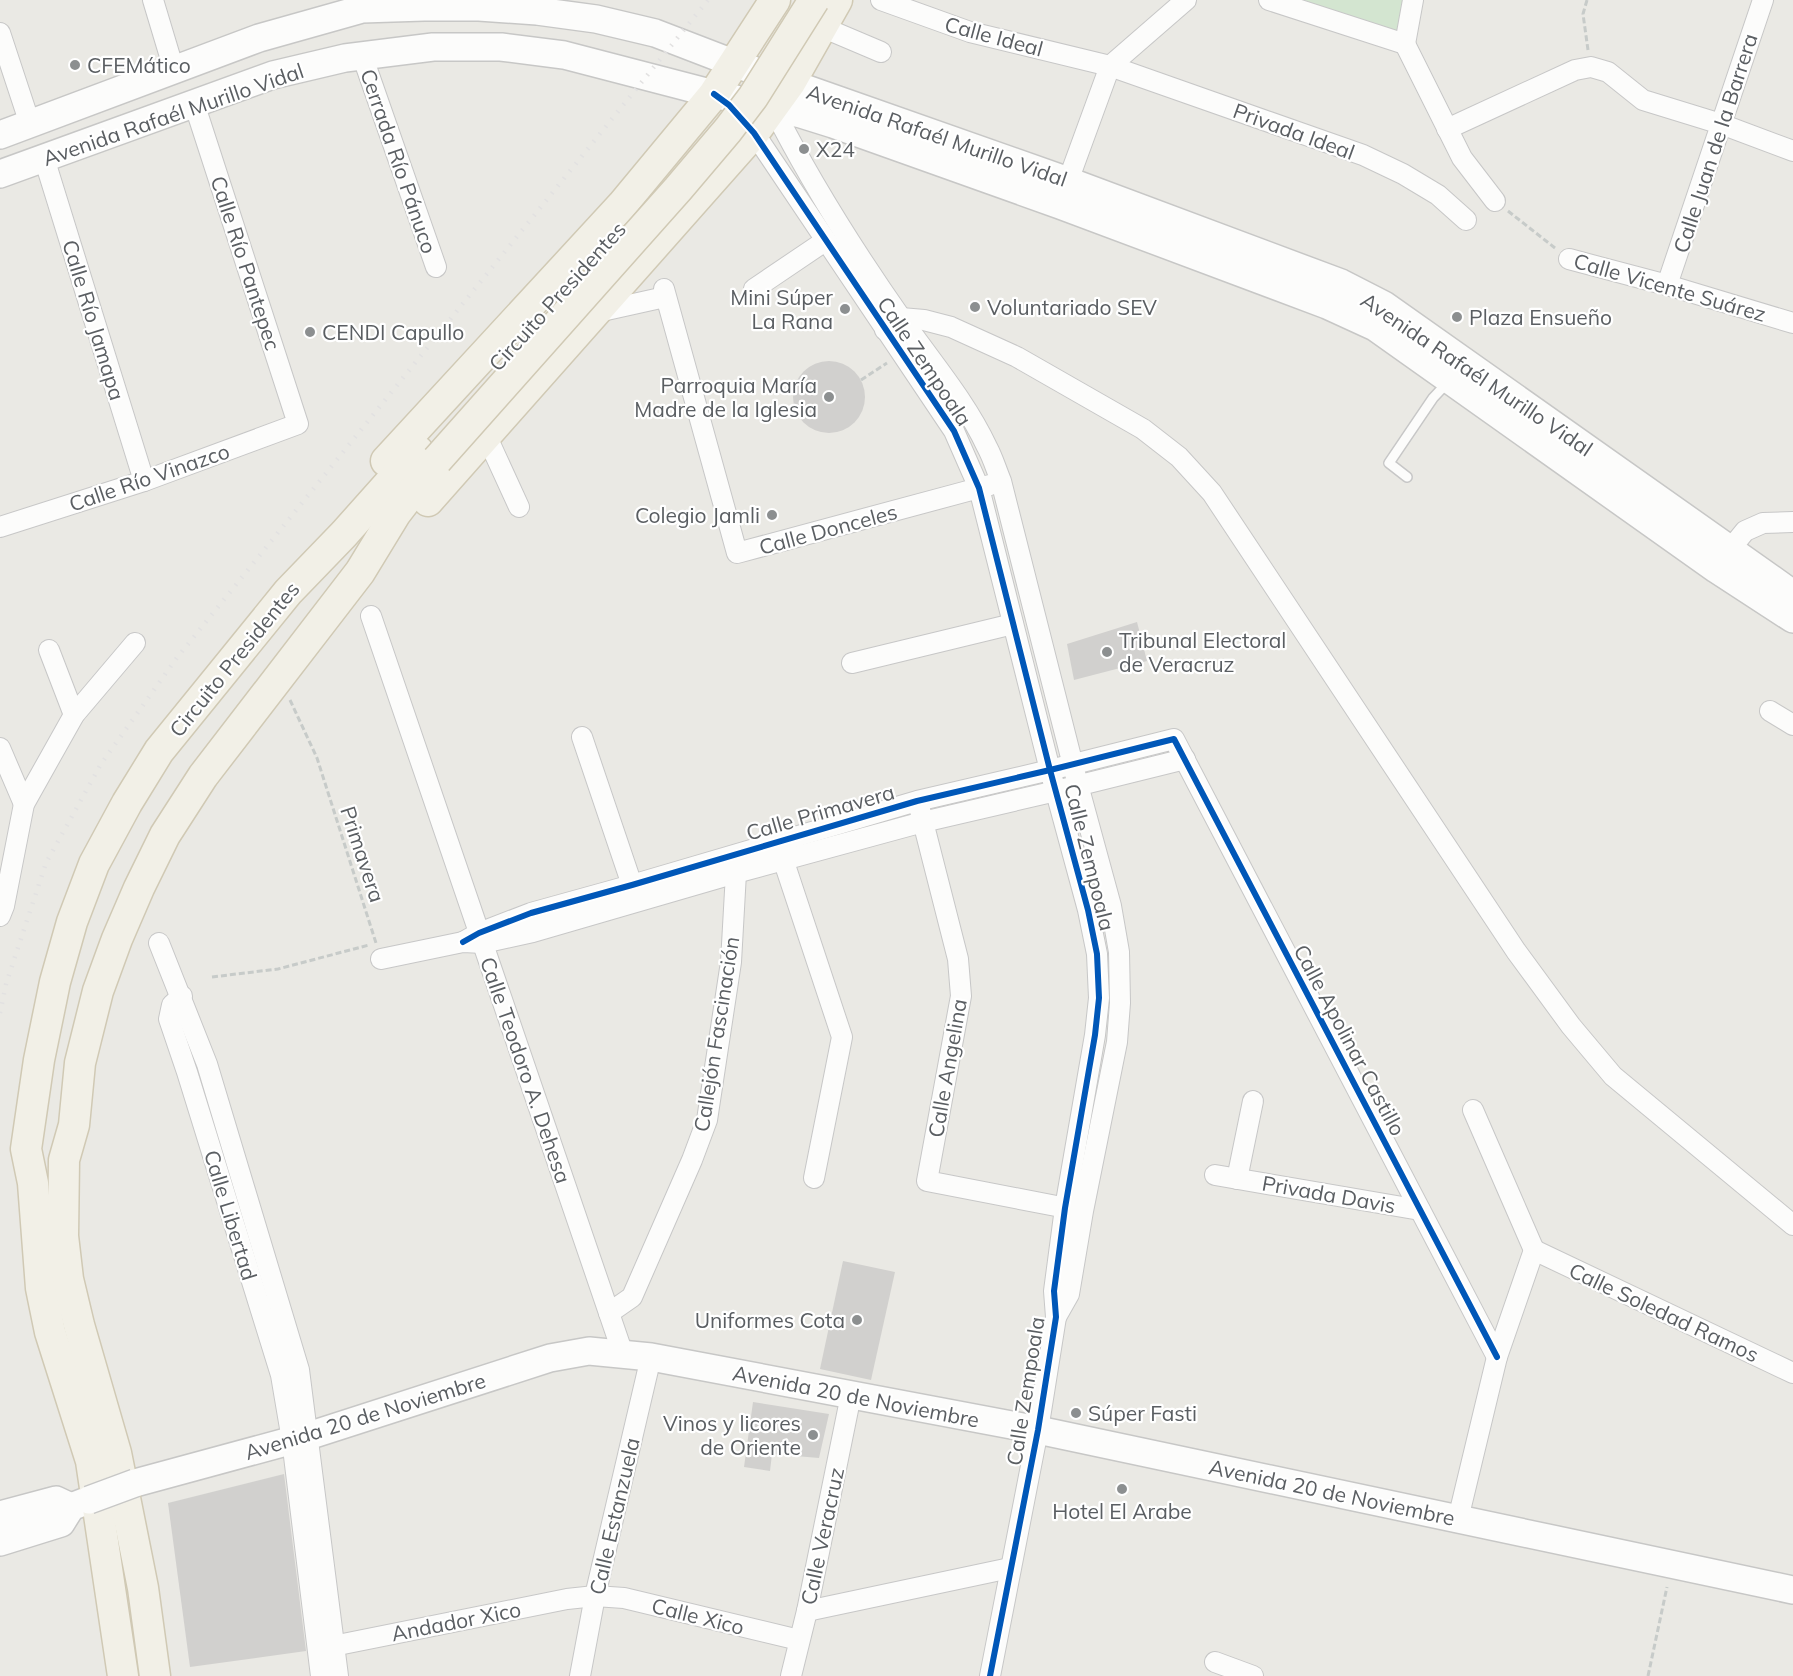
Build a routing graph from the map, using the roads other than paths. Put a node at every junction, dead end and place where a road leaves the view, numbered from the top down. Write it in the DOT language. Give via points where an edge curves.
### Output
graph roads {
  1 [pos="153,0"];
  2 [pos="837,0"];
  3 [pos="881,0"];
  4 [pos="1186,0"];
  5 [pos="1269,0"];
  6 [pos="1413,0"];
  7 [pos="1763,0"];
  8 [pos="778,3"];
  9 [pos="361,5"];
  10 [pos="535,5"];
  11 [pos="817,22"];
  12 [pos="0,33"];
  13 [pos="1405,44"];
  14 [pos="881,52"];
  15 [pos="362,55"];
  16 [pos="733,63"];
  17 [pos="1110,66"];
  18 [pos="174,70"];
  19 [pos="790,83"];
  20 [pos="714,94"];
  21 [pos="194,103"];
  22 [pos="773,108"];
  23 [pos="30,124"];
  24 [pos="1721,124"];
  25 [pos="1447,129"];
  26 [pos="754,133"];
  27 [pos="0,135"];
  28 [pos="901,136"];
  29 [pos="1793,151"];
  30 [pos="44,159"];
  31 [pos="0,174"];
  32 [pos="1068,181"];
  33 [pos="1495,201"];
  34 [pos="622,205"];
  35 [pos="1466,220"];
  36 [pos="662,238"];
  37 [pos="825,241"];
  38 [pos="1569,259"];
  39 [pos="436,267"];
  40 [pos="1667,285"];
  41 [pos="754,289"];
  42 [pos="593,313"];
  43 [pos="1793,323"];
  44 [pos="893,324"];
  45 [pos="1450,379"];
  46 [pos="298,424"];
  47 [pos="486,435"];
  48 [pos="428,455"];
  49 [pos="1407,477"];
  50 [pos="144,481"];
  51 [pos="1001,481"];
  52 [pos="980,488"];
  53 [pos="519,507"];
  54 [pos="1793,522"];
  55 [pos="0,527"];
  56 [pos="1722,559"];
  57 [pos="360,572"];
  58 [pos="288,592"];
  59 [pos="1793,594"];
  60 [pos="371,616"];
  61 [pos="1793,619"];
  62 [pos="1013,624"];
  63 [pos="135,643"];
  64 [pos="49,650"];
  65 [pos="852,663"];
  66 [pos="1770,711"];
  67 [pos="74,715"];
  68 [pos="1793,725"];
  69 [pos="582,737"];
  70 [pos="1174,739"];
  71 [pos="0,748"];
  72 [pos="1185,759"];
  73 [pos="1073,764"];
  74 [pos="1050,770"];
  75 [pos="1078,785"];
  76 [pos="1056,792"];
  77 [pos="917,801"];
  78 [pos="24,804"];
  79 [pos="923,822"];
  80 [pos="776,842"];
  81 [pos="785,861"];
  82 [pos="736,873"];
  83 [pos="632,885"];
  84 [pos="0,916"];
  85 [pos="475,940"];
  86 [pos="159,943"];
  87 [pos="378,951"];
  88 [pos="1253,1101"];
  89 [pos="1473,1110"];
  90 [pos="74,1125"];
  91 [pos="26,1149"];
  92 [pos="1215,1175"];
  93 [pos="814,1178"];
  94 [pos="1237,1179"];
  95 [pos="1074,1210"];
  96 [pos="1420,1210"];
  97 [pos="1793,1225"];
  98 [pos="1534,1250"];
  99 [pos="609,1313"];
  100 [pos="623,1354"];
  101 [pos="651,1357"];
  102 [pos="1497,1357"];
  103 [pos="1793,1373"];
  104 [pos="851,1395"];
  105 [pos="1038,1430"];
  106 [pos="300,1438"];
  107 [pos="103,1457"];
  108 [pos="138,1482"];
  109 [pos="80,1504"];
  110 [pos="0,1515"];
  111 [pos="1458,1518"];
  112 [pos="0,1542"];
  113 [pos="1010,1568"];
  114 [pos="1793,1590"];
  115 [pos="595,1596"];
  116 [pos="807,1611"];
  117 [pos="800,1640"];
  118 [pos="326,1648"];
  119 [pos="1215,1662"];
  120 [pos="105,1676"];
  121 [pos="123,1676"];
  122 [pos="155,1676"];
  123 [pos="171,1676"];
  124 [pos="321,1676"];
  125 [pos="338,1676"];
  126 [pos="580,1676"];
  127 [pos="791,1676"];
  128 [pos="990,1676"];
  129 [pos="1253,1676"];
  1 -- 18 [label="street"];
  2 -- 11 [label="main road"];
  3 -- 17 [label="street, Calle Ideal" via="970,32"];
  4 -- 17 [label="street"];
  5 -- 13 [label="street"];
  6 -- 13 [label="street"];
  7 -- 24 [label="street, Calle Juan de la Barrera"];
  8 -- 11 [label="main road" via="779,24 795,35"];
  8 -- 16 [label="main road"];
  8 -- 48 [label="main road, Circuito Presidentes" via="734,90"];
  9 -- 10 [label="main road, Avenida Rafaél Murillo Vidal"];
  9 -- 18 [label="main road, Avenida Rafaél Murillo Vidal"];
  10 -- 16 [label="main road, Avenida Rafaél Murillo Vidal" via="655,33"];
  11 -- 14 [label="street"];
  11 -- 19 [label="main road"];
  11 -- 48 [label="main road, Circuito Presidentes, bridge" via="764,80 678,189"];
  12 -- 23 [label="street"];
  13 -- 25 [label="street"];
  15 -- 20 [label="main road, Avenida Rafaél Murillo Vidal" via="433,47 501,47 564,55"];
  15 -- 21 [label="main road, Avenida Rafaél Murillo Vidal" via="273,75"];
  15 -- 39 [label="street, Cerrada Río Pánuco"];
  16 -- 19 [label="main road, Avenida Rafaél Murillo Vidal"];
  16 -- 20 [label="main road"];
  16 -- 22 [label="main road, Calle Zempoala"];
  17 -- 32 [label="street"];
  17 -- 35 [label="street, Privada Ideal" via="1363,155 1438,195"];
  18 -- 23 [label="main road, Avenida Rafaél Murillo Vidal"];
  19 -- 22 [label="main road"];
  19 -- 28 [label="main road, Avenida Rafaél Murillo Vidal"];
  20 -- 22 [label="main road, Avenida Rafaél Murillo Vidal"];
  20 -- 26 [label="main road, Calle Zempoala"];
  20 -- 34 [label="main road"];
  21 -- 30 [label="main road, Avenida Rafaél Murillo Vidal"];
  21 -- 46 [label="street, Calle Río Pantepec"];
  22 -- 26 [label="main road"];
  22 -- 28 [label="main road, Avenida Rafaél Murillo Vidal"];
  22 -- 44 [label="street, Calle Zempoala"];
  23 -- 27 [label="main road, Avenida Rafaél Murillo Vidal"];
  24 -- 25 [label="street" via="1643,100 1608,72 1590,66"];
  24 -- 29 [label="street"];
  24 -- 40 [label="street, Calle Juan de la Barrera"];
  25 -- 33 [label="street" via="1462,158"];
  26 -- 36 [label="main road"];
  26 -- 37 [label="street, Calle Zempoala"];
  28 -- 32 [label="main road, Avenida Rafaél Murillo Vidal"];
  28 -- 45 [label="main road, Avenida Rafaél Murillo Vidal" via="1060,205 1327,305 1375,327"];
  30 -- 31 [label="main road, Avenida Rafaél Murillo Vidal"];
  30 -- 50 [label="street, Calle Río Jamapa"];
  32 -- 56 [label="main road, Avenida Rafaél Murillo Vidal" via="1341,283 1384,305"];
  34 -- 36 [label="main road" via="650,205 661,219"];
  34 -- 58 [label="main road" via="327,525"];
  36 -- 42 [label="main road"];
  37 -- 41 [label="street"];
  37 -- 44 [label="street, Calle Zempoala"];
  38 -- 40 [label="street, Calle Vicente Suárez"];
  40 -- 43 [label="street, Calle Vicente Suárez"];
  42 -- 47 [label="main road"];
  42 -- 52 [label="street, Calle Donceles" via="665,293 737,553"];
  44 -- 51 [label="street, Calle Zempoala" via="951,387 987,447"];
  44 -- 52 [label="street, Calle Zempoala" via="901,354 954,432"];
  44 -- 97 [label="street" via="924,320 951,327 1017,357 1143,429 1179,457 1212,493 1516,951 1571,1026 1612,1076"];
  45 -- 49 [label="lane" via="1389,463"];
  45 -- 56 [label="main road, Avenida Rafaél Murillo Vidal"];
  46 -- 50 [label="street, Calle Río Vinazco"];
  47 -- 53 [label="street"];
  47 -- 57 [label="main road" via="409,524"];
  48 -- 57 [label="main road, Circuito Presidentes"];
  48 -- 58 [label="main road, Circuito Presidentes"];
  50 -- 55 [label="street, Calle Río Vinazco"];
  51 -- 52 [label="street, Calle Donceles"];
  51 -- 73 [label="street, Calle Zempoala"];
  52 -- 62 [label="street, Calle Zempoala"];
  54 -- 56 [label="street" via="1763,523 1745,531"];
  56 -- 59 [label="main road, Avenida Rafaél Murillo Vidal"];
  56 -- 61 [label="main road, Avenida Rafaél Murillo Vidal"];
  57 -- 90 [label="main road, Circuito Presidentes" via="202,776 165,835 138,888 98,991 80,1063"];
  58 -- 91 [label="main road, Circuito Presidentes" via="159,751 94,864 55,982"];
  60 -- 85 [label="street, Calle Teodoro A. Dehesa"];
  62 -- 65 [label="street"];
  62 -- 74 [label="street, Calle Zempoala"];
  63 -- 67 [label="street"];
  64 -- 67 [label="street"];
  66 -- 68 [label="street"];
  67 -- 78 [label="street"];
  69 -- 83 [label="street"];
  70 -- 72 [label="street, Calle Apolinar Castillo"];
  70 -- 73 [label="street, Calle Primavera"];
  71 -- 78 [label="street"];
  72 -- 75 [label="street, Calle Primavera"];
  72 -- 96 [label="street, Calle Apolinar Castillo"];
  73 -- 74 [label="street, Calle Primavera"];
  73 -- 75 [label="street, Calle Zempoala"];
  74 -- 76 [label="street, Calle Zempoala"];
  74 -- 77 [label="street, Calle Primavera"];
  75 -- 76 [label="street, Calle Primavera"];
  75 -- 95 [label="street, Calle Zempoala" via="1112,906 1119,952 1120,1004 1117,1042"];
  76 -- 79 [label="street, Calle Primavera"];
  76 -- 95 [label="street, Calle Zempoala" via="1088,910 1097,954 1099,998"];
  77 -- 79 [label="street, Calle Angelina"];
  77 -- 80 [label="street, Calle Primavera"];
  78 -- 84 [label="street"];
  79 -- 81 [label="street, Calle Primavera"];
  79 -- 95 [label="street, Calle Angelina" via="958,959 961,996 927,1181"];
  80 -- 81 [label="street"];
  80 -- 83 [label="street, Calle Primavera"];
  81 -- 82 [label="street, Calle Primavera"];
  81 -- 93 [label="street" via="842,1037"];
  82 -- 85 [label="street, Calle Primavera" via="533,932"];
  82 -- 99 [label="street, Callejón Fascinación" via="731,962 707,1120 632,1297"];
  83 -- 85 [label="street, Calle Primavera" via="531,913"];
  85 -- 87 [label="street"];
  85 -- 99 [label="street, Calle Teodoro A. Dehesa"];
  86 -- 106 [label="street, Calle Libertad" via="207,1064 290,1373"];
  88 -- 94 [label="street, Privada Davis"];
  89 -- 98 [label="street"];
  90 -- 107 [label="main road, Circuito Presidentes" via="64,1160 63,1236"];
  90 -- 108 [label="main road" via="87,1278 126,1418"];
  91 -- 107 [label="main road, Circuito Presidentes" via="50,1332"];
  91 -- 109 [label="main road" via="14,1184 20,1292"];
  92 -- 94 [label="street, Privada Davis"];
  94 -- 96 [label="street, Privada Davis"];
  95 -- 105 [label="street, Calle Zempoala" via="1054,1292 1056,1317"];
  96 -- 102 [label="street, Calle Apolinar Castillo"];
  98 -- 102 [label="street"];
  98 -- 103 [label="street, Calle Soledad Ramos"];
  99 -- 100 [label="street, Calle Teodoro A. Dehesa"];
  100 -- 101 [label="main road, Avenida 20 de Noviembre"];
  100 -- 106 [label="main road, Avenida 20 de Noviembre" via="589,1351 550,1358"];
  101 -- 104 [label="main road, Avenida 20 de Noviembre"];
  101 -- 115 [label="street, Calle Estanzuela"];
  102 -- 111 [label="street"];
  104 -- 105 [label="main road, Avenida 20 de Noviembre"];
  104 -- 116 [label="street, Calle Veracruz"];
  105 -- 111 [label="main road, Avenida 20 de Noviembre"];
  105 -- 113 [label="street, Calle Zempoala"];
  106 -- 108 [label="main road, Avenida 20 de Noviembre"];
  106 -- 118 [label="street, Calle Libertad"];
  107 -- 121 [label="main road"];
  107 -- 122 [label="main road" via="143,1588"];
  108 -- 109 [label="main road, Avenida 20 de Noviembre, bridge"];
  108 -- 123 [label="main road"];
  109 -- 110 [label="main road, Avenida 20 de Noviembre" via="56,1500"];
  109 -- 112 [label="main road, Avenida 20 de Noviembre" via="61,1523"];
  109 -- 120 [label="main road"];
  111 -- 114 [label="main road, Avenida 20 de Noviembre"];
  113 -- 116 [label="street"];
  113 -- 128 [label="street, Calle Zempoala"];
  115 -- 117 [label="street, Calle Xico" via="624,1598"];
  115 -- 118 [label="street, Andador Xico"];
  115 -- 126 [label="street, Calle Estanzuela"];
  116 -- 117 [label="street, Calle Veracruz"];
  117 -- 127 [label="street, Calle Veracruz"];
  118 -- 124 [label="street"];
  118 -- 125 [label="street"];
  119 -- 129 [label="street"];
}
